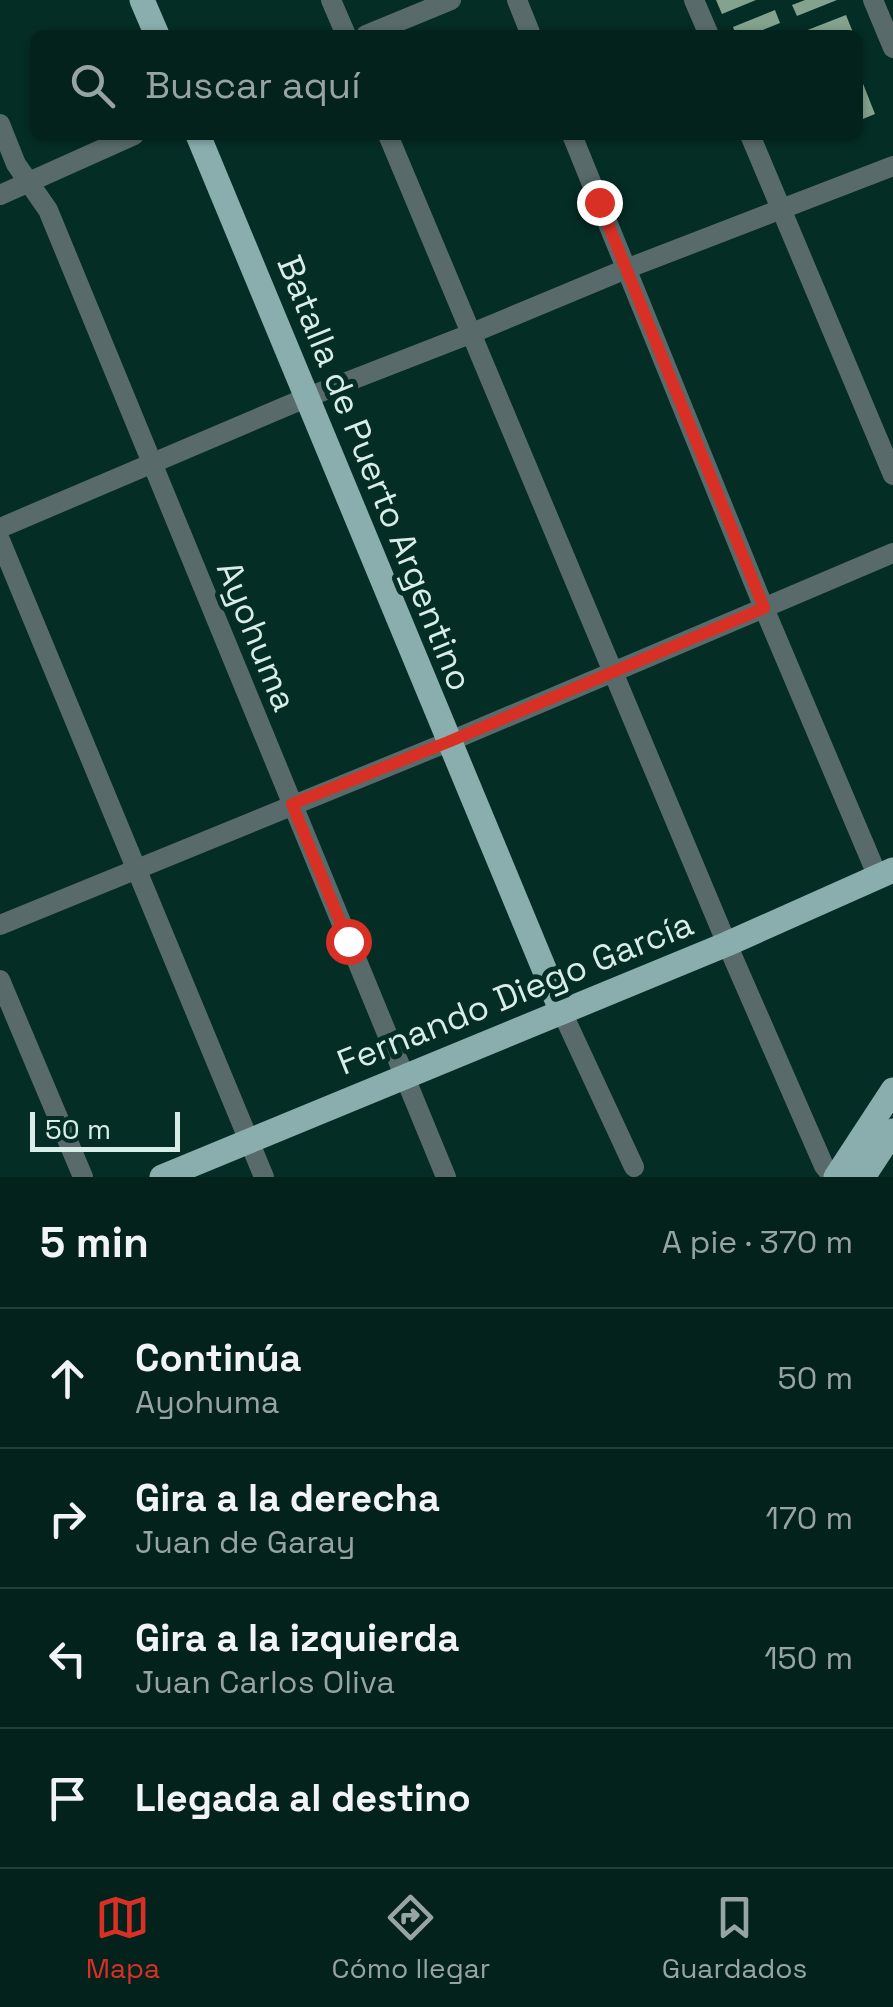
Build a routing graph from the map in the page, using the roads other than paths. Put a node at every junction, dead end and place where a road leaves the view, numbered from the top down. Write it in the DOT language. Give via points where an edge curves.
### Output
graph roads {
  1 [pos="142,0"];
  2 [pos="331,0"];
  3 [pos="451,0"];
  4 [pos="517,0"];
  5 [pos="694,0"];
  6 [pos="873,0"];
  7 [pos="154,30"];
  8 [pos="344,30"];
  9 [pos="378,30"];
  10 [pos="530,30"];
  11 [pos="706,30"];
  12 [pos="893,48"];
  13 [pos="0,124"];
  14 [pos="123,140"];
  15 [pos="200,140"];
  16 [pos="390,140"];
  17 [pos="574,140"];
  18 [pos="752,140"];
  19 [pos="893,166"];
  20 [pos="30,183"];
  21 [pos="0,195"];
  22 [pos="781,208"];
  23 [pos="626,269"];
  24 [pos="470,334"];
  25 [pos="308,397"];
  26 [pos="151,464"];
  27 [pos="893,475"];
  28 [pos="0,528"];
  29 [pos="0,540"];
  30 [pos="893,553"];
  31 [pos="764,608"];
  32 [pos="613,672"];
  33 [pos="448,742"];
  34 [pos="292,804"];
  35 [pos="134,868"];
  36 [pos="885,874"];
  37 [pos="0,925"];
  38 [pos="727,944"];
  39 [pos="0,980"];
  40 [pos="562,1012"];
  41 [pos="404,1077"];
  42 [pos="893,1090"];
  43 [pos="893,1131"];
  44 [pos="249,1140"];
  45 [pos="634,1168"];
  46 [pos="83,1177"];
  47 [pos="162,1177"];
  48 [pos="264,1177"];
  49 [pos="446,1177"];
  50 [pos="835,1177"];
  51 [pos="863,1177"];
  1 -- 7 [label="main road"];
  2 -- 8 [label="street"];
  3 -- 9 [label="street"];
  4 -- 10 [label="street"];
  5 -- 11 [label="street"];
  6 -- 12 [label="street"];
  13 -- 20 [label="street, Ayohuma"];
  14 -- 20 [label="street"];
  15 -- 25 [label="main road, Batalla de Puerto Argentino"];
  16 -- 24 [label="street"];
  17 -- 23 [label="street"];
  18 -- 22 [label="street"];
  19 -- 22 [label="street"];
  20 -- 21 [label="street"];
  20 -- 26 [label="street, Ayohuma" via="48,210"];
  22 -- 23 [label="street"];
  22 -- 27 [label="street"];
  23 -- 24 [label="street"];
  23 -- 31 [label="street"];
  24 -- 25 [label="street"];
  24 -- 32 [label="street"];
  25 -- 26 [label="street"];
  25 -- 33 [label="main road, Batalla de Puerto Argentino"];
  26 -- 28 [label="street"];
  26 -- 34 [label="street, Ayohuma"];
  29 -- 35 [label="street"];
  30 -- 31 [label="street"];
  31 -- 32 [label="street"];
  31 -- 36 [label="street"];
  32 -- 33 [label="street"];
  32 -- 38 [label="street"];
  33 -- 34 [label="street"];
  33 -- 40 [label="main road, Batalla de Puerto Argentino"];
  34 -- 35 [label="street"];
  34 -- 41 [label="street, Ayohuma"];
  35 -- 37 [label="street"];
  35 -- 44 [label="street"];
  36 -- 38 [label="main road, Fernando Diego García"];
  38 -- 40 [label="main road, Fernando Diego García"];
  38 -- 50 [label="street" via="824,1166"];
  39 -- 46 [label="street"];
  40 -- 41 [label="main road, Fernando Diego García"];
  40 -- 45 [label="street, Batalla de Puerto Argentino"];
  41 -- 44 [label="main road, Fernando Diego García"];
  41 -- 49 [label="street, Ayohuma"];
  42 -- 50 [label="main road"];
  43 -- 51 [label="main road"];
  44 -- 47 [label="main road, Fernando Diego García"];
  44 -- 48 [label="street"];
}
